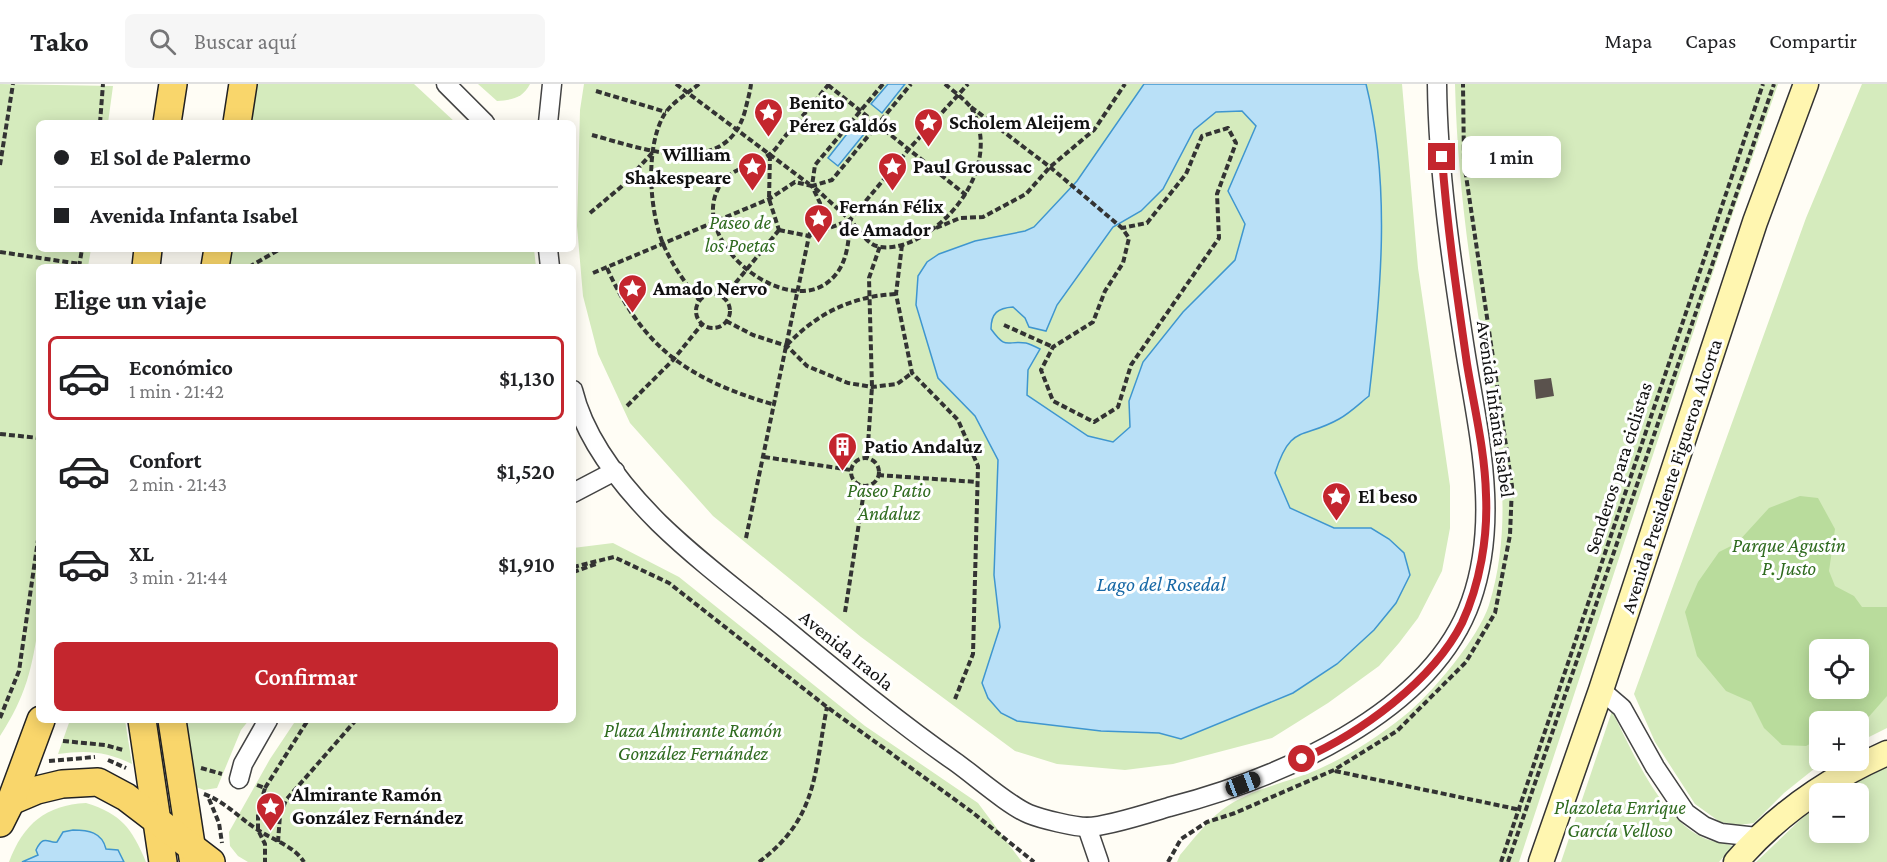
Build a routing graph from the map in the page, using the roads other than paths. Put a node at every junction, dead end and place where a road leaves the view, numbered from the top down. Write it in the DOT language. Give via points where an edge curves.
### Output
graph roads {
  1 [pos="173,84"];
  2 [pos="243,84"];
  3 [pos="446,84"];
  4 [pos="552,84"];
  5 [pos="1437,84"];
  6 [pos="1806,86"];
  7 [pos="167,120"];
  8 [pos="237,120"];
  9 [pos="482,120"];
  10 [pos="548,120"];
  11 [pos="576,403"];
  12 [pos="615,471"];
  13 [pos="576,490"];
  14 [pos="1601,690"];
  15 [pos="40,723"];
  16 [pos="142,723"];
  17 [pos="173,723"];
  18 [pos="266,723"];
  19 [pos="1887,753"];
  20 [pos="231,777"];
  21 [pos="4,809"];
  22 [pos="157,822"];
  23 [pos="1087,827"];
  24 [pos="1757,837"];
  25 [pos="199,857"];
  26 [pos="163,862"];
  27 [pos="1099,862"];
  28 [pos="1541,862"];
  29 [pos="1736,862"];
  1 -- 7 [label="main road"];
  2 -- 8 [label="main road"];
  3 -- 9 [label="street"];
  4 -- 10 [label="street"];
  5 -- 23 [label="street, Avenida Infanta Isabel" via="1449,242 1486,494 1482,559 1461,624 1441,655 1412,685 1368,723 1323,750 1209,797"];
  6 -- 14 [label="main road, Avenida Presidente Figueroa Alcorta" via="1755,222"];
  11 -- 12 [label="street, Avenida Iraola"];
  12 -- 13 [label="street"];
  12 -- 23 [label="street, Avenida Iraola" via="658,522 922,738 1029,814"];
  14 -- 24 [label="street" via="1622,708 1654,767 1686,813 1721,833"];
  14 -- 28 [label="main road, Avenida Presidente Figueroa Alcorta"];
  15 -- 21 [label="main road"];
  16 -- 22 [label="main road"];
  17 -- 25 [label="main road"];
  18 -- 20 [label="street"];
  19 -- 24 [label="main road" via="1803,798"];
  21 -- 22 [label="main road" via="37,790 98,782 126,797"];
  22 -- 25 [label="main road"];
  22 -- 26 [label="main road"];
  23 -- 27 [label="street"];
  24 -- 29 [label="main road"];
}
